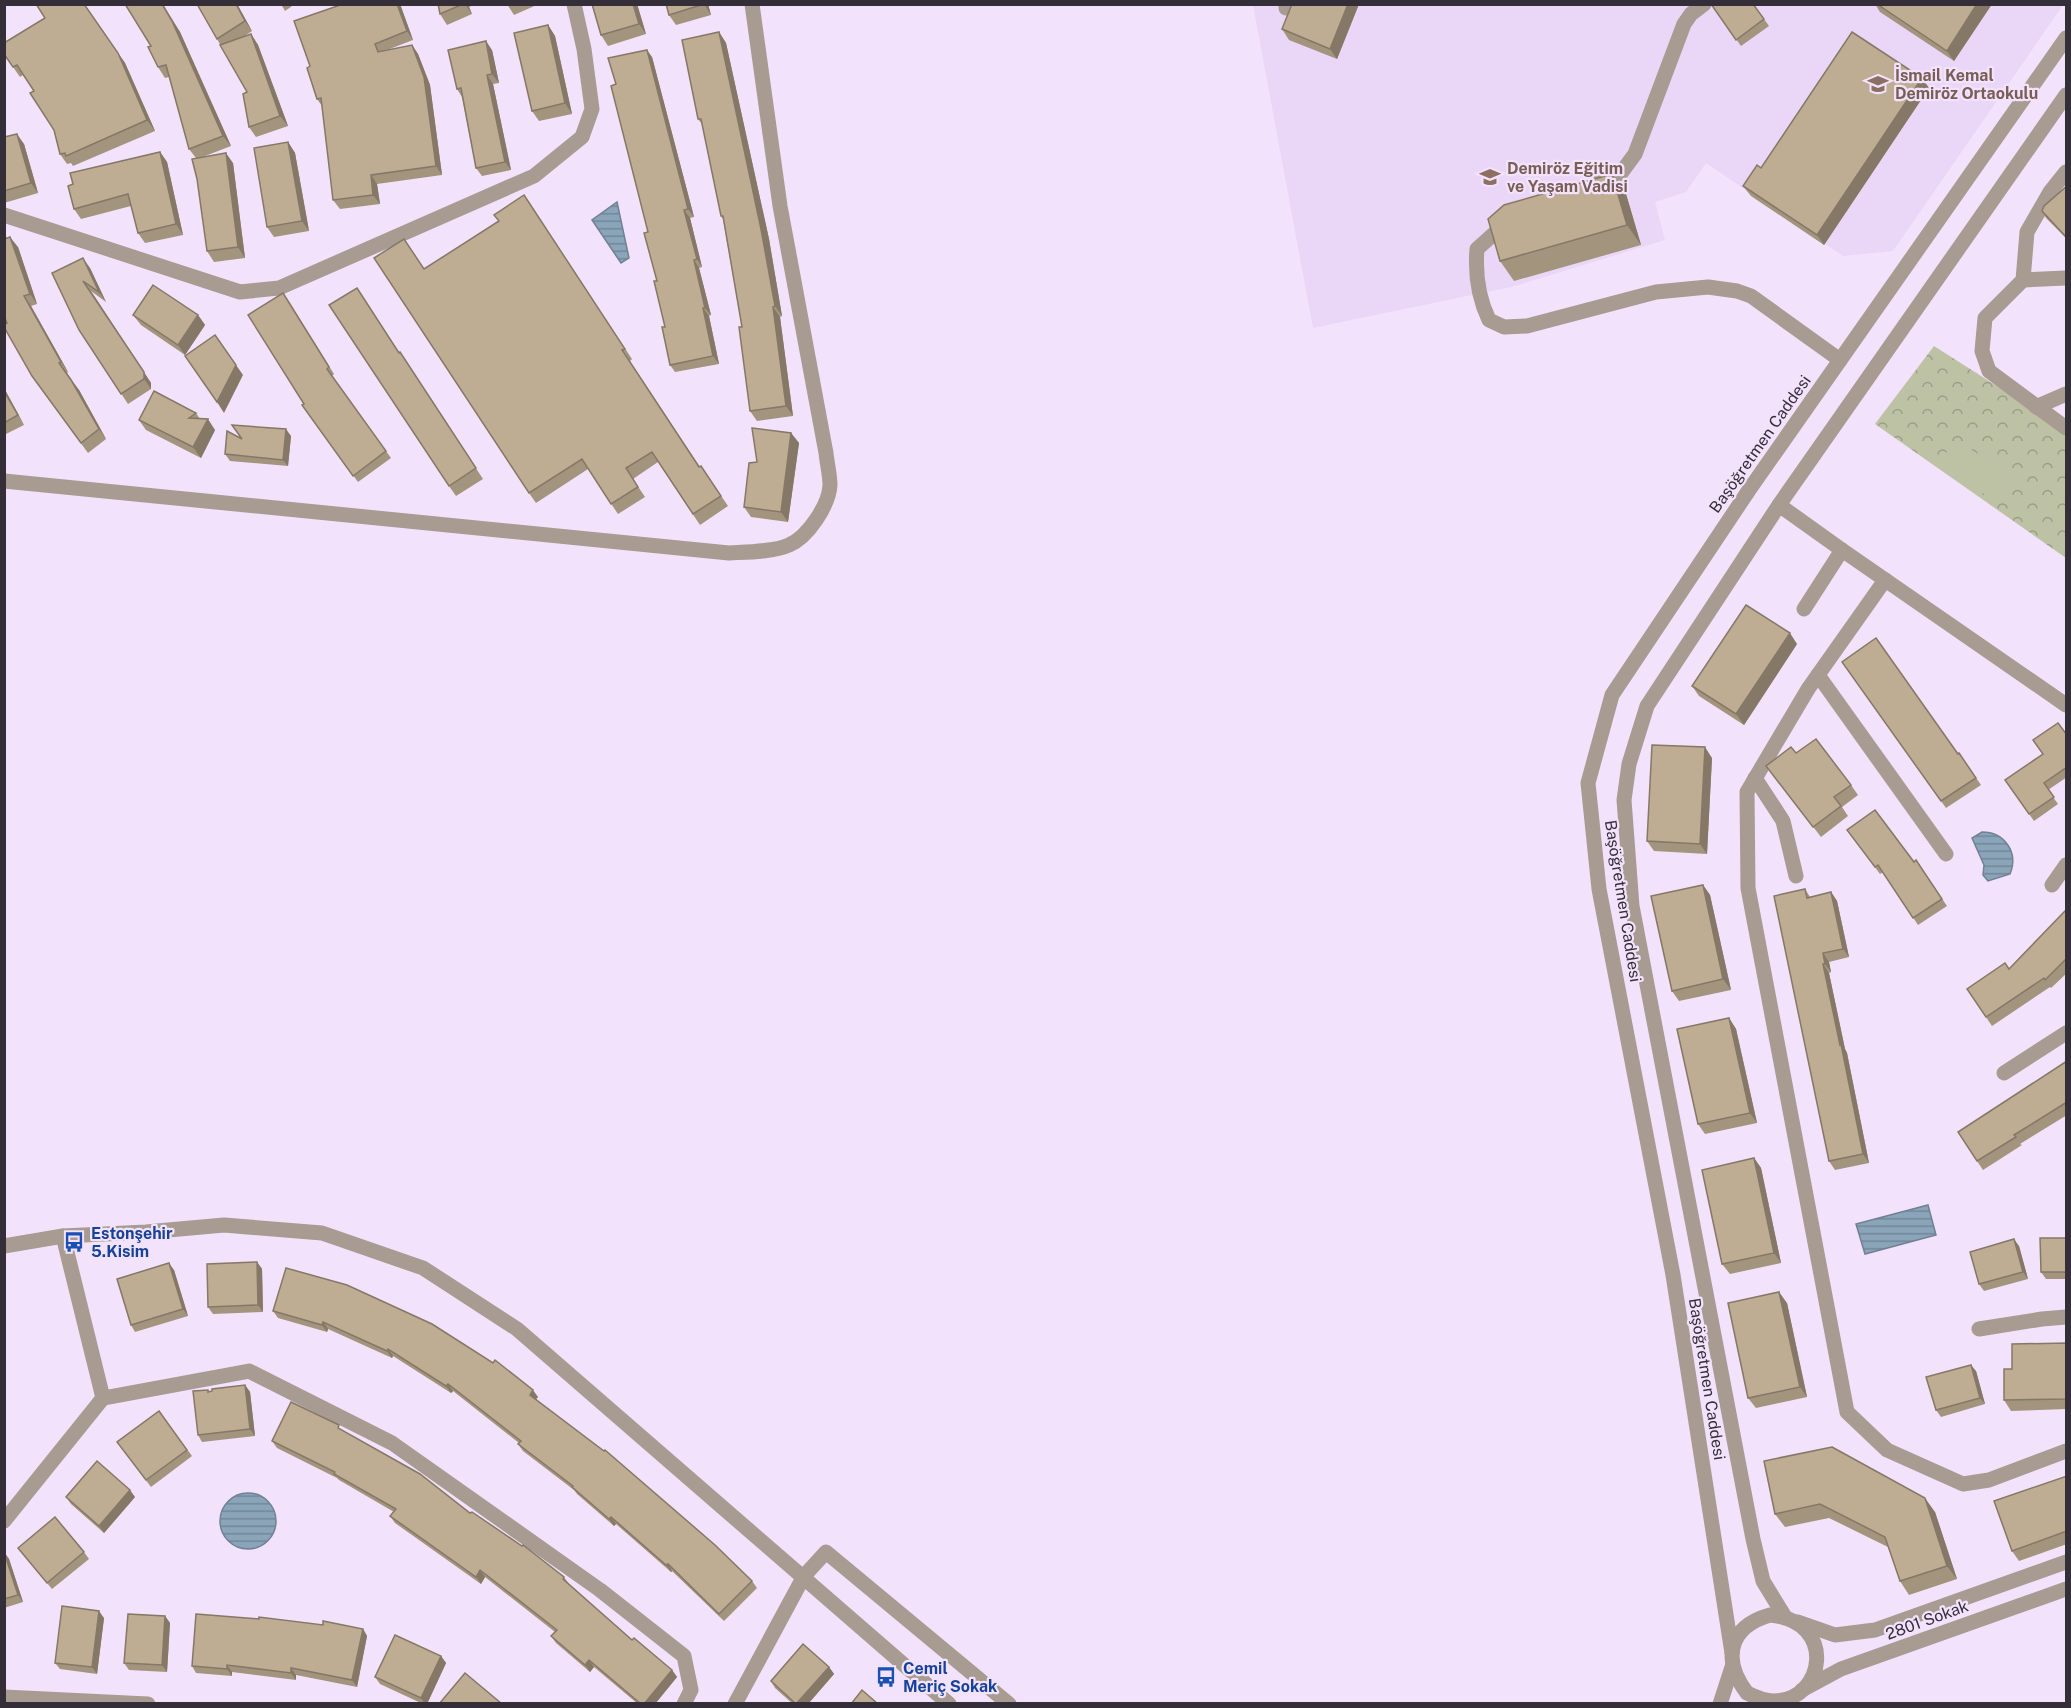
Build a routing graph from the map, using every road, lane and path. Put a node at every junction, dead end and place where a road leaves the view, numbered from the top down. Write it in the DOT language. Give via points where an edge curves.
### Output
graph roads {
  1 [pos="574,4"];
  2 [pos="752,4"];
  3 [pos="1704,4"];
  4 [pos="2067,38"];
  5 [pos="2067,95"];
  6 [pos="2067,171"];
  7 [pos="1578,190"];
  8 [pos="1524,211"];
  9 [pos="4,215"];
  10 [pos="2067,278"];
  11 [pos="2023,280"];
  12 [pos="1840,360"];
  13 [pos="2067,394"];
  14 [pos="2036,407"];
  15 [pos="2067,428"];
  16 [pos="4,481"];
  17 [pos="1779,505"];
  18 [pos="1842,550"];
  19 [pos="1885,580"];
  20 [pos="1804,609"];
  21 [pos="1818,675"];
  22 [pos="2067,705"];
  23 [pos="1755,778"];
  24 [pos="1946,854"];
  25 [pos="2067,865"];
  26 [pos="1796,876"];
  27 [pos="2052,885"];
  28 [pos="2067,1033"];
  29 [pos="2004,1073"];
  30 [pos="63,1236"];
  31 [pos="4,1246"];
  32 [pos="2067,1317"];
  33 [pos="1979,1329"];
  34 [pos="103,1398"];
  35 [pos="2067,1451"];
  36 [pos="4,1521"];
  37 [pos="2067,1562"];
  38 [pos="804,1576"];
  39 [pos="2067,1589"];
  40 [pos="1913,1617"];
  41 [pos="1791,1620"];
  42 [pos="1922,1641"];
  43 [pos="1732,1660"];
  44 [pos="1802,1690"];
  45 [pos="4,1697"];
  46 [pos="1786,1701"];
  47 [pos="148,1704"];
  48 [pos="684,1704"];
  49 [pos="735,1704"];
  50 [pos="949,1704"];
  51 [pos="1009,1704"];
  52 [pos="1720,1704"];
  1 -- 9 [label="street" via="585,49 592,109 582,137 534,176 279,288 240,292"];
  2 -- 16 [label="street" via="780,206 830,487 822,511 790,545 729,553"];
  3 -- 7 [label="street" via="1683,24 1635,154 1620,173"];
  4 -- 12 [label="street, Başöğretmen Caddesi"];
  5 -- 17 [label="street, Başöğretmen Caddesi"];
  6 -- 11 [label="street" via="2027,232"];
  8 -- 12 [label="street" via="1477,249 1482,306 1489,320 1504,327 1527,326 1656,292 1708,287 1751,296"];
  10 -- 11 [label="street"];
  11 -- 14 [label="street" via="1986,318 1982,351 1989,371"];
  12 -- 43 [label="street, Başöğretmen Caddesi" via="1612,695 1588,783 1599,889 1673,1275"];
  13 -- 14 [label="street"];
  14 -- 15 [label="street"];
  17 -- 18 [label="street"];
  17 -- 41 [label="street, Başöğretmen Caddesi" via="1647,706 1629,764 1624,800 1632,906 1753,1539 1763,1581"];
  18 -- 19 [label="street"];
  18 -- 20 [label="street"];
  19 -- 21 [label="street"];
  19 -- 22 [label="street"];
  21 -- 23 [label="street"];
  21 -- 24 [label="street"];
  23 -- 26 [label="street" via="1783,821"];
  23 -- 35 [label="street" via="1747,792 1748,888 1848,1412 1887,1450 1964,1484 1989,1480"];
  25 -- 27 [label="street"];
  28 -- 29 [label="street"];
  30 -- 31 [label="street"];
  30 -- 34 [label="street"];
  30 -- 38 [label="street" via="224,1225 322,1233 423,1268 518,1329"];
  32 -- 33 [label="street"];
  34 -- 36 [label="street"];
  34 -- 48 [label="street" via="249,1371 393,1443 600,1590 684,1656 691,1690"];
  37 -- 40 [label="street"];
  38 -- 49 [label="street"];
  38 -- 50 [label="street"];
  38 -- 51 [label="street" via="826,1552"];
  39 -- 42 [label="street, 2801 Sokak"];
  40 -- 41 [label="street" via="1875,1630 1835,1635"];
  40 -- 42 [label="street"];
  41 -- 43 [label="street" via="1770,1615 1756,1619 1736,1639"];
  41 -- 44 [label="street, Başöğretmen Caddesi" via="1808,1632 1817,1656 1810,1682"];
  42 -- 44 [label="street, 2801 Sokak" via="1841,1669"];
  43 -- 46 [label="street, Başöğretmen Caddesi" via="1747,1693"];
  43 -- 52 [label="street"];
  44 -- 46 [label="street, Başöğretmen Caddesi"];
  45 -- 47 [label="street"];
}
